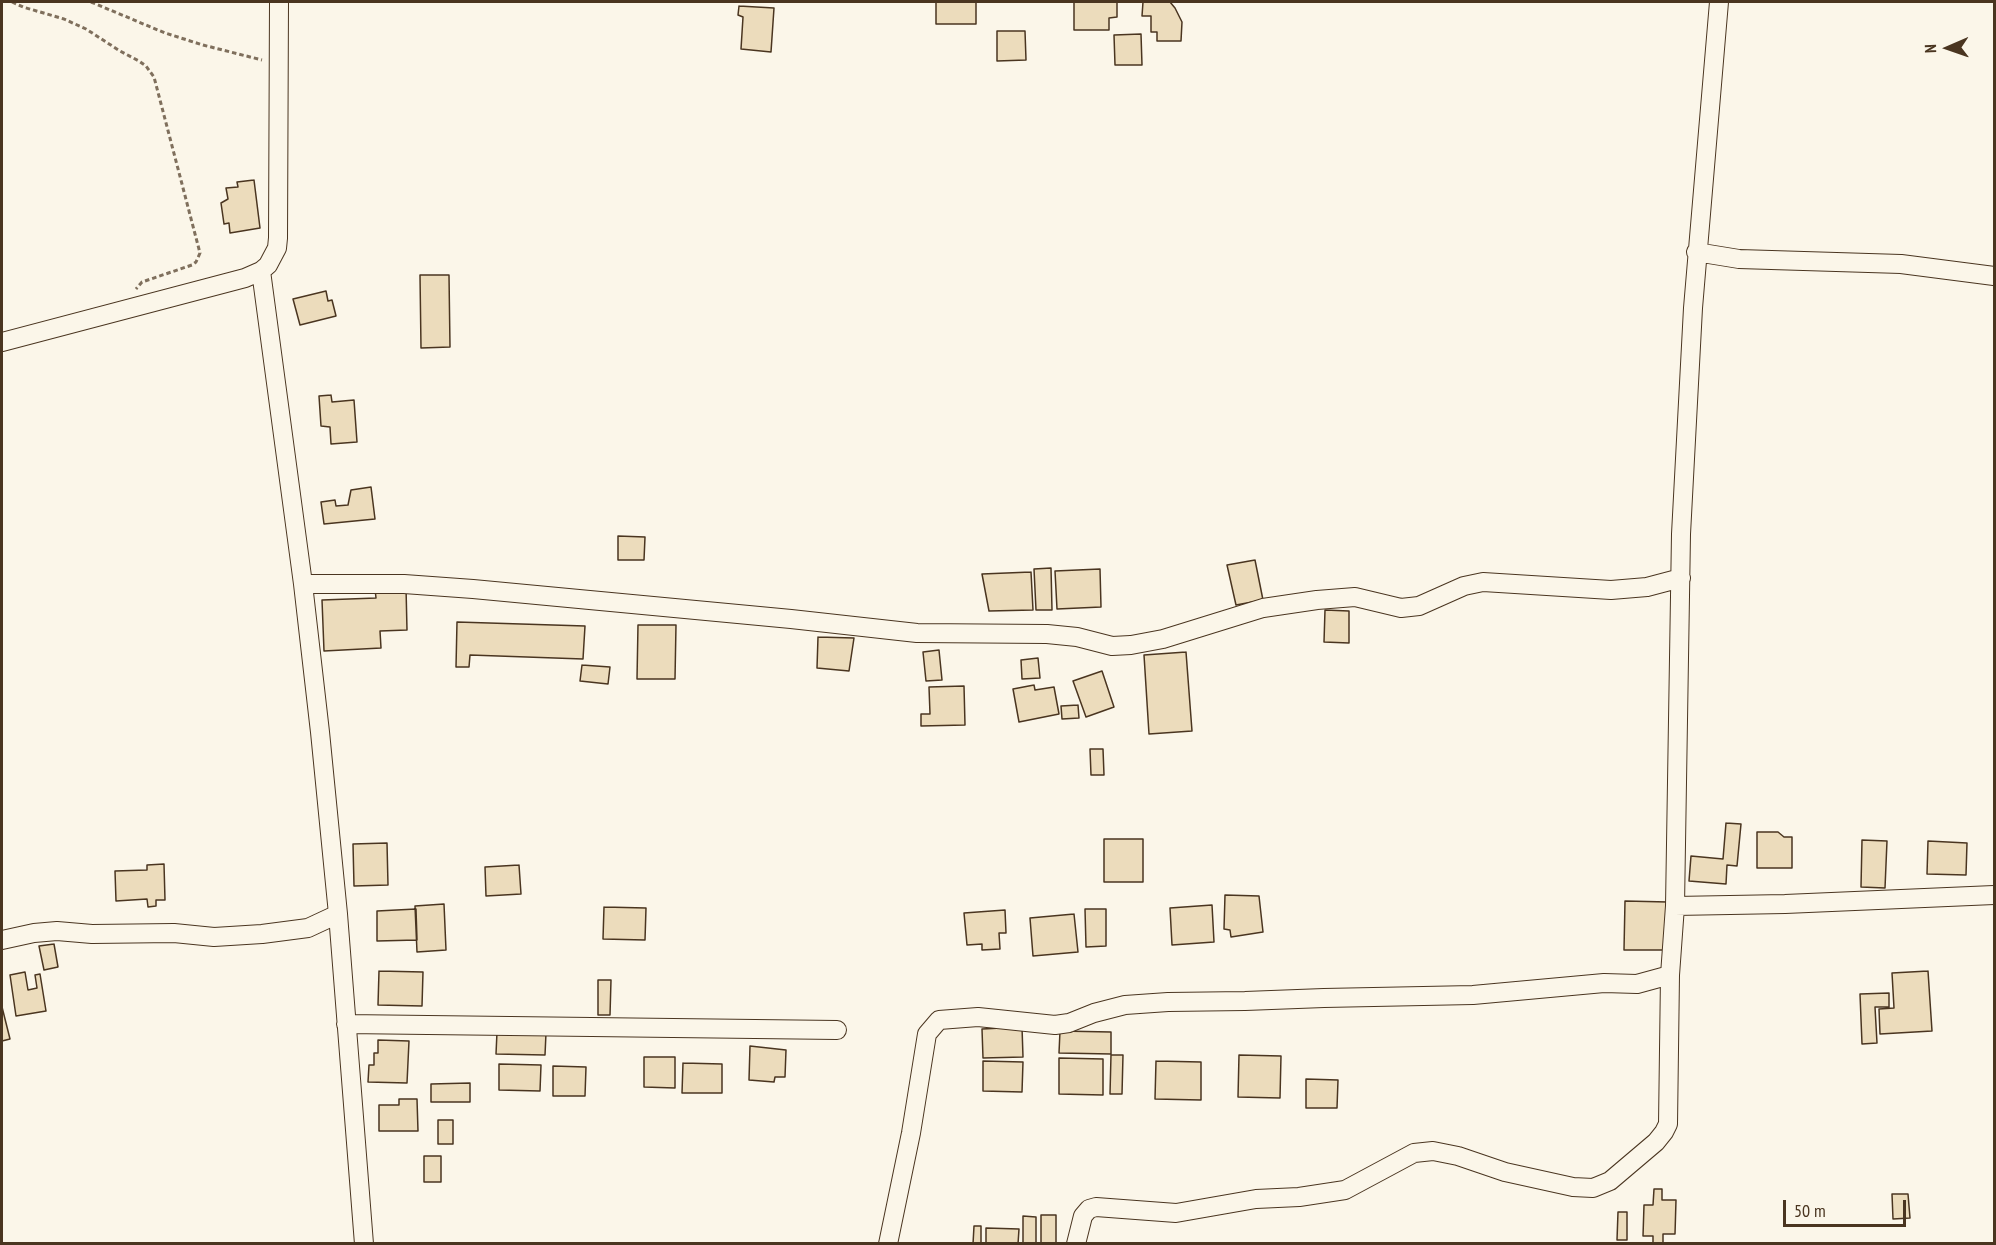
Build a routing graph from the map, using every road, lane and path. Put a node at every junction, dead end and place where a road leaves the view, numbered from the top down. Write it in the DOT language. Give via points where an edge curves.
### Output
graph roads {
  1 [pos="12,2"];
  2 [pos="91,2"];
  3 [pos="279,2"];
  4 [pos="1719,2"];
  5 [pos="278,64"];
  6 [pos="1696,252"];
  7 [pos="261,271"];
  8 [pos="1995,276"];
  9 [pos="138,306"];
  10 [pos="2,342"];
  11 [pos="1681,578"];
  12 [pos="303,584"];
  13 [pos="1995,895"];
  14 [pos="1675,906"];
  15 [pos="338,914"];
  16 [pos="2,940"];
  17 [pos="1670,975"];
  18 [pos="346,1024"];
  19 [pos="837,1030"];
  20 [pos="364,1244"];
  21 [pos="888,1244"];
  22 [pos="1076,1244"];
  1 -- 9 [label="path" via="86,28 146,66 154,77 200,253 192,265 139,285 135,292"];
  2 -- 5 [label="path" via="175,36"];
  3 -- 5 [label="street"];
  4 -- 6 [label="street"];
  5 -- 7 [label="street" via="277,248"];
  6 -- 8 [label="street" via="1739,259 1901,264"];
  6 -- 11 [label="street"];
  7 -- 9 [label="street"];
  7 -- 12 [label="street"];
  9 -- 10 [label="street"];
  11 -- 12 [label="street" via="1647,587 1611,590 1483,582 1419,606 1401,608 1355,597 1317,600 1263,608 1163,639 1112,646 1047,634 917,633 473,589"];
  11 -- 14 [label="street"];
  12 -- 15 [label="street"];
  13 -- 14 [label="street"];
  14 -- 17 [label="street"];
  15 -- 16 [label="street" via="308,928 262,934 214,937 57,932"];
  15 -- 18 [label="street"];
  17 -- 21 [label="street" via="1637,984 1604,983 1473,995 1125,1005 1054,1025 978,1017 939,1020 927,1034"];
  17 -- 22 [label="street" via="1668,1124 1656,1142 1610,1181 1593,1188 1573,1187 1505,1172 1458,1156 1433,1151 1413,1153 1344,1190 1256,1199 1176,1213 1096,1207 1083,1216"];
  18 -- 19 [label="street"];
  18 -- 20 [label="street"];
}
